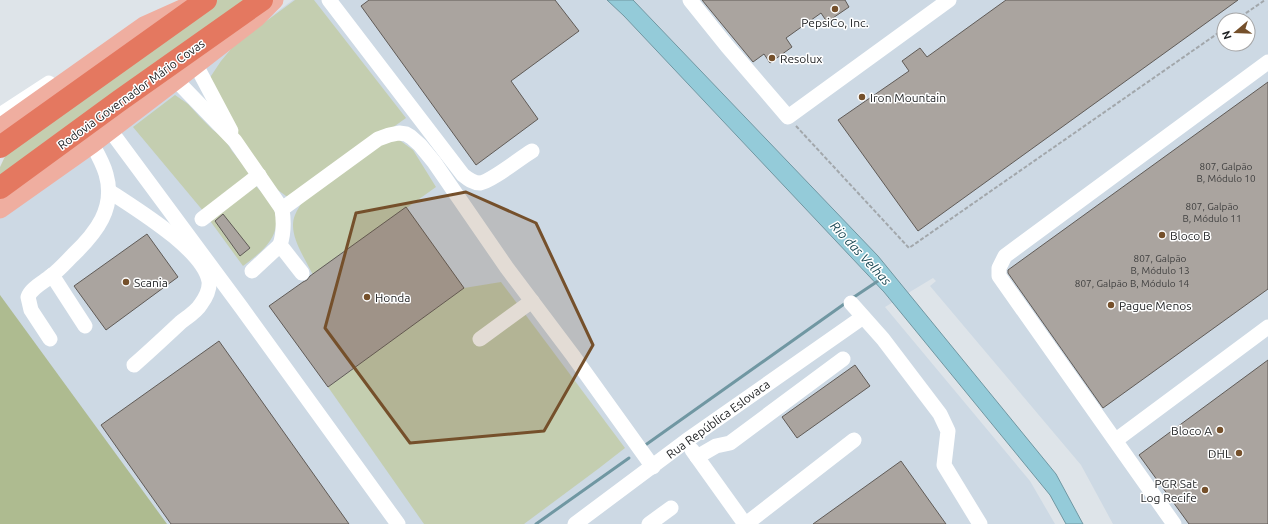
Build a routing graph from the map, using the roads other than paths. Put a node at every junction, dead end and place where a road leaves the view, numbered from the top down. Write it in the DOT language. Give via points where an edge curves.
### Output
graph roads {
  1 [pos="202,0"];
  2 [pos="206,0"];
  3 [pos="262,0"];
  4 [pos="274,0"];
  5 [pos="690,0"];
  6 [pos="331,1"];
  7 [pos="940,2"];
  8 [pos="144,26"];
  9 [pos="1268,62"];
  10 [pos="196,65"];
  11 [pos="176,80"];
  12 [pos="0,115"];
  13 [pos="0,128"];
  14 [pos="110,130"];
  15 [pos="235,141"];
  16 [pos="92,144"];
  17 [pos="0,147"];
  18 [pos="532,151"];
  19 [pos="259,175"];
  20 [pos="0,188"];
  21 [pos="109,191"];
  22 [pos="0,209"];
  23 [pos="282,209"];
  24 [pos="202,219"];
  25 [pos="280,245"];
  26 [pos="252,271"];
  27 [pos="302,273"];
  28 [pos="52,275"];
  29 [pos="532,301"];
  30 [pos="851,303"];
  31 [pos="863,317"];
  32 [pos="85,326"];
  33 [pos="1268,327"];
  34 [pos="50,339"];
  35 [pos="480,339"];
  36 [pos="843,359"];
  37 [pos="134,365"];
  38 [pos="854,440"];
  39 [pos="1116,440"];
  40 [pos="686,441"];
  41 [pos="697,457"];
  42 [pos="653,467"];
  43 [pos="671,508"];
  44 [pos="398,524"];
  45 [pos="575,524"];
  46 [pos="649,524"];
  47 [pos="745,524"];
  48 [pos="980,524"];
  49 [pos="1174,524"];
  1 -- 8 [label="main road"];
  2 -- 17 [label="highway"];
  3 -- 20 [label="highway, Rodovia Governador Mário Covas"];
  4 -- 10 [label="main road" via="256,18"];
  5 -- 7 [label="lane" via="788,117"];
  6 -- 18 [label="lane" via="463,175 471,182 480,183 488,180"];
  8 -- 12 [label="lane" via="63,73"];
  8 -- 13 [label="main road"];
  9 -- 39 [label="lane" via="1005,256 999,268 999,276"];
  10 -- 11 [label="main road"];
  10 -- 15 [label="lane"];
  11 -- 14 [label="main road"];
  11 -- 15 [label="lane"];
  14 -- 16 [label="main road"];
  14 -- 44 [label="lane"];
  15 -- 19 [label="lane"];
  16 -- 21 [label="lane" via="106,174"];
  16 -- 22 [label="main road"];
  19 -- 23 [label="lane"];
  19 -- 24 [label="lane"];
  21 -- 28 [label="lane" via="106,213 95,232"];
  21 -- 37 [label="lane" via="151,219 185,247 204,268 209,281 208,291 201,306"];
  23 -- 25 [label="lane" via="284,223"];
  23 -- 29 [label="lane" via="378,139 399,133 406,134 420,145 434,162"];
  25 -- 26 [label="lane"];
  25 -- 27 [label="lane"];
  28 -- 32 [label="lane"];
  28 -- 34 [label="lane" via="32,290 28,300 31,310"];
  29 -- 35 [label="lane"];
  29 -- 42 [label="lane"];
  30 -- 31 [label="lane"];
  31 -- 40 [label="lane, Rua República Eslovaca"];
  31 -- 48 [label="lane" via="940,414 948,431 944,465"];
  33 -- 39 [label="lane"];
  36 -- 41 [label="lane" via="730,443 716,446"];
  38 -- 47 [label="lane"];
  39 -- 49 [label="lane"];
  40 -- 41 [label="lane"];
  40 -- 42 [label="lane, Rua República Eslovaca"];
  41 -- 47 [label="lane"];
  42 -- 45 [label="lane, Rua República Eslovaca"];
  43 -- 46 [label="lane"];
}
